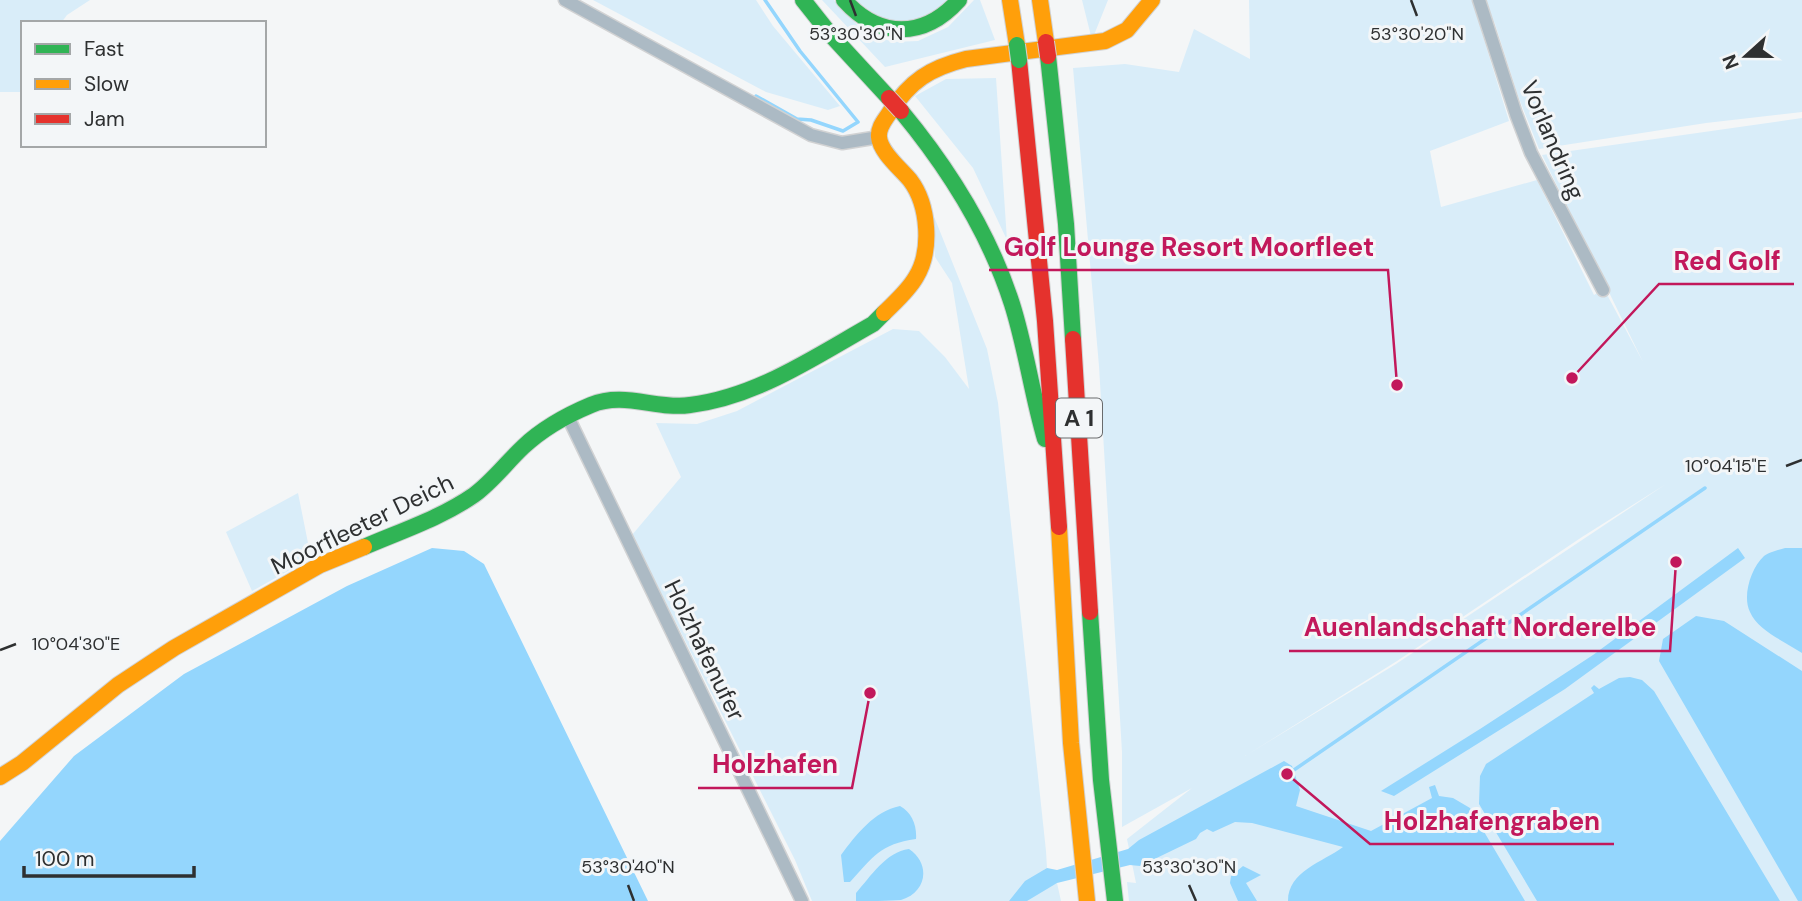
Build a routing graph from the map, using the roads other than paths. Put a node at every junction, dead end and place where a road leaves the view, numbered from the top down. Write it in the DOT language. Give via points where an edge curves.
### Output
graph roads {
  1 [pos="565,0"];
  2 [pos="803,0"];
  3 [pos="844,0"];
  4 [pos="960,0"];
  5 [pos="1010,0"];
  6 [pos="1040,0"];
  7 [pos="1152,0"];
  8 [pos="1479,0"];
  9 [pos="879,137"];
  10 [pos="1602,290"];
  11 [pos="568,417"];
  12 [pos="1056,479"];
  13 [pos="0,777"];
  14 [pos="1086,895"];
  15 [pos="802,901"];
  16 [pos="1115,901"];
  1 -- 9 [label="street" via="811,135 842,143"];
  2 -- 12 [label="main road, bridge" via="930,145 981,226 1021,335 1033,400"];
  3 -- 4 [label="main road" via="872,24 895,31 940,19"];
  5 -- 12 [label="main road, A 1" via="1038,227"];
  6 -- 16 [label="main road, A 1" via="1066,224 1098,738"];
  7 -- 9 [label="main road" via="1127,30 1105,41 966,59 928,72 902,93"];
  8 -- 10 [label="street, Vorlandring" via="1531,153"];
  9 -- 11 [label="main road, Moorfleeter Deich" via="913,184 926,221 926,242 916,277 873,324 776,378 720,401 686,406 619,399 591,405"];
  11 -- 13 [label="main road, Moorfleeter Deich" via="546,428 490,482 459,504 320,565 174,648 118,685"];
  11 -- 15 [label="street, Holzhafenufer"];
  12 -- 14 [label="main road, A 1"];
}
